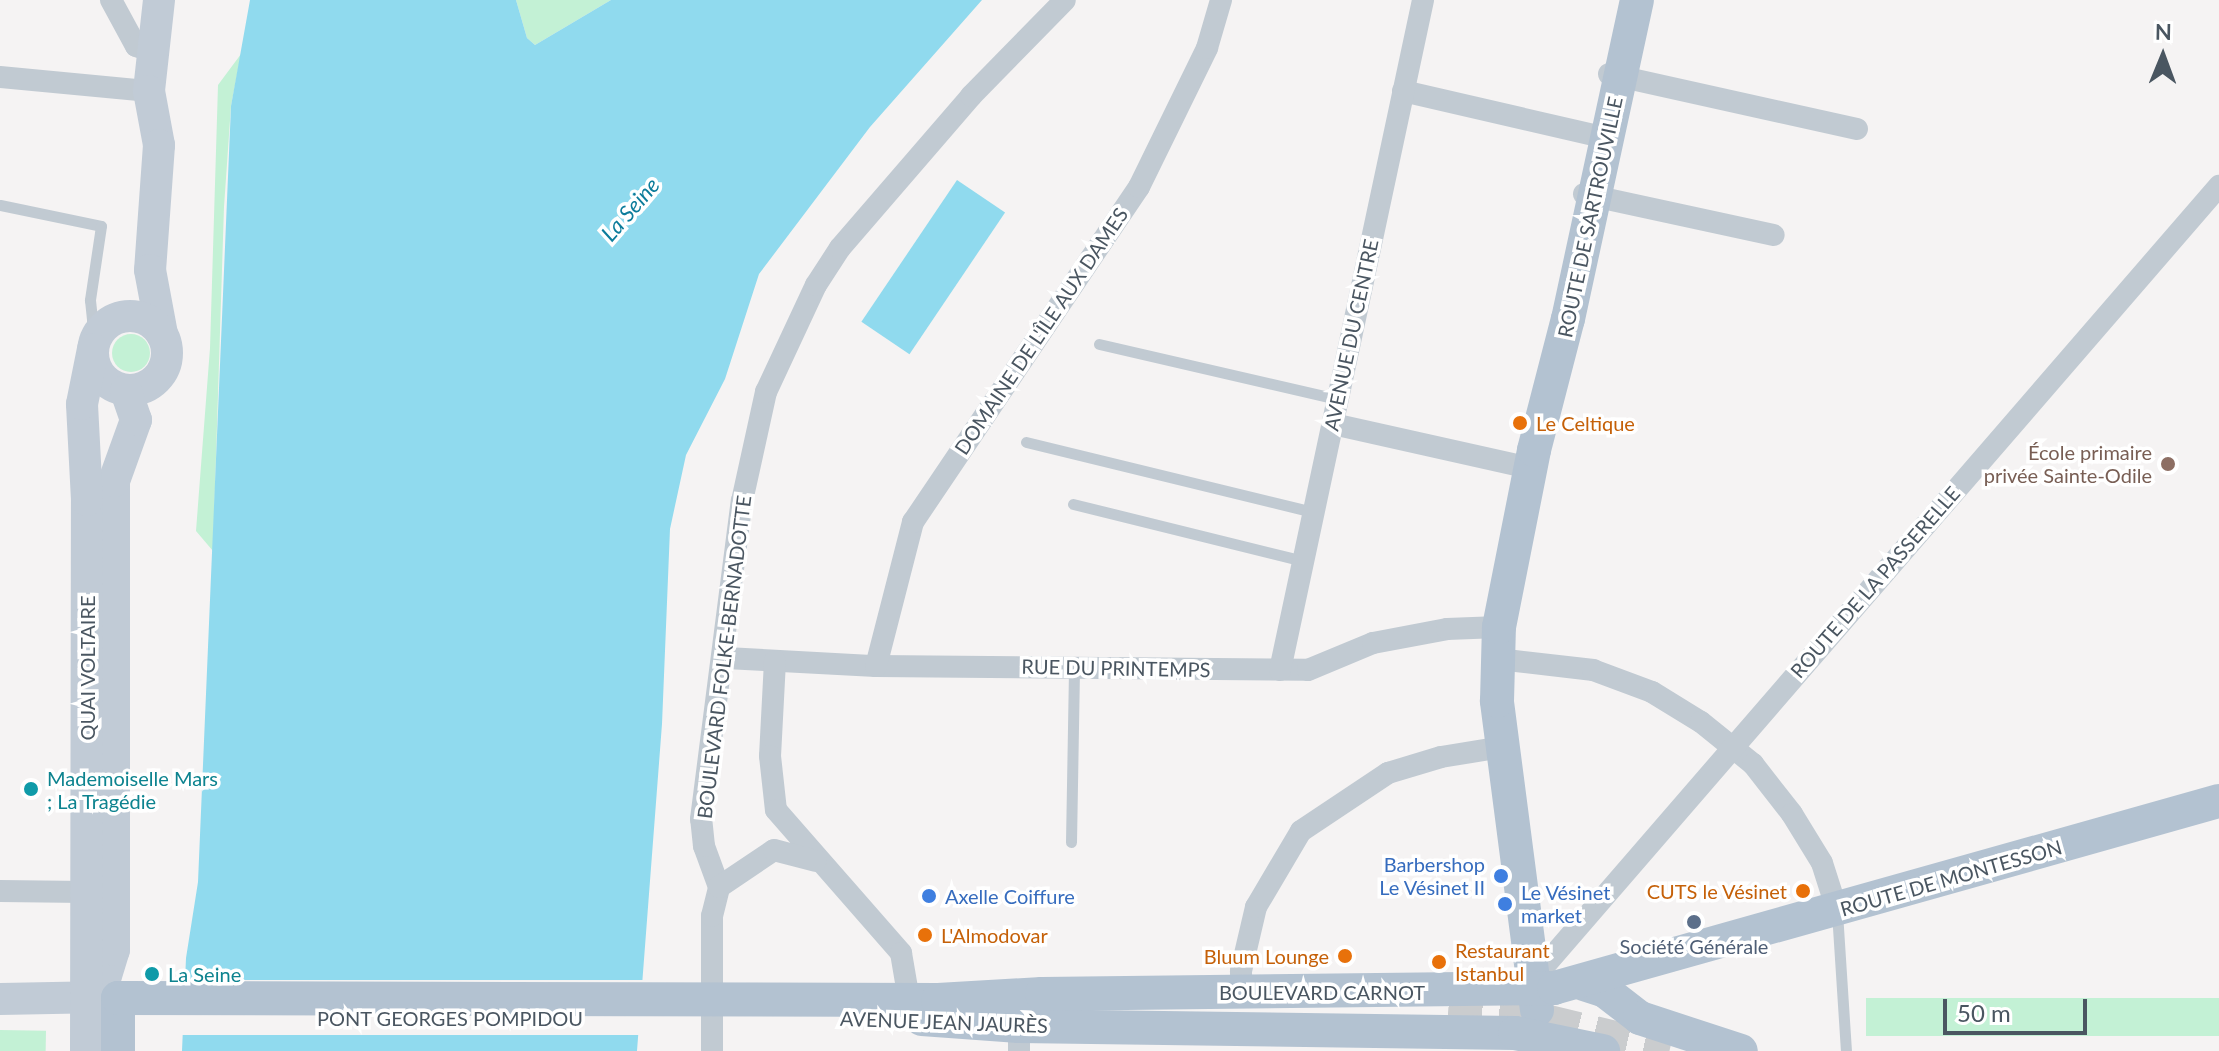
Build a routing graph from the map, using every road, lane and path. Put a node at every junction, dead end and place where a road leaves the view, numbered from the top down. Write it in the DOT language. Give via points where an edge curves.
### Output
graph roads {
  1 [pos="111,0"];
  2 [pos="159,0"];
  3 [pos="1065,0"];
  4 [pos="1221,0"];
  5 [pos="1423,0"];
  6 [pos="1624,0"];
  7 [pos="1637,0"];
  8 [pos="151,51"];
  9 [pos="1614,75"];
  10 [pos="0,77"];
  11 [pos="149,91"];
  12 [pos="1403,91"];
  13 [pos="1857,129"];
  14 [pos="1601,137"];
  15 [pos="2219,186"];
  16 [pos="1589,196"];
  17 [pos="0,205"];
  18 [pos="151,235"];
  19 [pos="1774,235"];
  20 [pos="103,333"];
  21 [pos="162,334"];
  22 [pos="1099,344"];
  23 [pos="134,387"];
  24 [pos="1338,399"];
  25 [pos="83,424"];
  26 [pos="1333,424"];
  27 [pos="1026,442"];
  28 [pos="1530,468"];
  29 [pos="1073,504"];
  30 [pos="1314,512"];
  31 [pos="1303,561"];
  32 [pos="1498,643"];
  33 [pos="726,658"];
  34 [pos="775,661"];
  35 [pos="876,666"];
  36 [pos="1074,667"];
  37 [pos="1280,670"];
  38 [pos="1731,746"];
  39 [pos="1502,747"];
  40 [pos="2219,801"];
  41 [pos="780,818"];
  42 [pos="1071,842"];
  43 [pos="774,850"];
  44 [pos="816,861"];
  45 [pos="719,887"];
  46 [pos="0,891"];
  47 [pos="86,892"];
  48 [pos="1837,910"];
  49 [pos="114,950"];
  50 [pos="1684,954"];
  51 [pos="1533,984"];
  52 [pos="1584,984"];
  53 [pos="1147,993"];
  54 [pos="0,999"];
  55 [pos="103,1005"];
  56 [pos="45,1007"];
  57 [pos="160,1007"];
  58 [pos="929,1007"];
  59 [pos="1620,1007"];
  60 [pos="740,1009"];
  61 [pos="1448,1013"];
  62 [pos="0,1014"];
  63 [pos="1228,1019"];
  64 [pos="1658,1024"];
  65 [pos="1149,1027"];
  66 [pos="1019,1038"];
  67 [pos="1569,1047"];
  68 [pos="86,1051"];
  69 [pos="118,1051"];
  70 [pos="712,1051"];
  71 [pos="1741,1051"];
  72 [pos="1846,1051"];
  1 -- 8 [label="street" via="136,46"];
  2 -- 8 [label="main road, QUAI VOLTAIRE"];
  3 -- 33 [label="street, BOULEVARD FOLKE-BERNADOTTE" via="886,193 816,285 766,392 742,501"];
  4 -- 35 [label="street, DOMAINE DE L'ÎLE AUX DAMES" via="1207,48 1139,187 913,522"];
  5 -- 12 [label="street, AVENUE DU CENTRE"];
  6 -- 9 [label="main road, ROUTE DE SARTROUVILLE"];
  7 -- 9 [label="main road, ROUTE DE SARTROUVILLE"];
  8 -- 11 [label="main road, QUAI VOLTAIRE"];
  9 -- 13 [label="street"];
  9 -- 14 [label="main road, ROUTE DE SARTROUVILLE"];
  10 -- 11 [label="street"];
  11 -- 18 [label="main road, QUAI VOLTAIRE" via="159,145"];
  12 -- 14 [label="street"];
  12 -- 24 [label="street, AVENUE DU CENTRE"];
  14 -- 16 [label="main road, ROUTE DE SARTROUVILLE"];
  15 -- 38 [label="street, ROUTE DE LA PASSERELLE"];
  16 -- 19 [label="street"];
  16 -- 28 [label="main road, ROUTE DE SARTROUVILLE"];
  17 -- 20 [label="lane" via="101,226 90,300 92,320"];
  18 -- 20 [label="main road, QUAI VOLTAIRE" via="132,290"];
  18 -- 21 [label="main road, QUAI VOLTAIRE" via="151,291"];
  20 -- 21 [label="main road" via="141,318"];
  20 -- 23 [label="main road" via="99,375"];
  20 -- 25 [label="main road, QUAI VOLTAIRE" via="84,384"];
  21 -- 23 [label="main road" via="167,361"];
  22 -- 24 [label="lane"];
  23 -- 25 [label="main road" via="93,400"];
  23 -- 49 [label="main road" via="149,438 116,507"];
  24 -- 26 [label="street, AVENUE DU CENTRE"];
  25 -- 47 [label="main road, QUAI VOLTAIRE"];
  26 -- 28 [label="street"];
  26 -- 30 [label="street, AVENUE DU CENTRE"];
  27 -- 30 [label="lane"];
  28 -- 32 [label="main road, ROUTE DE SARTROUVILLE"];
  29 -- 31 [label="lane"];
  30 -- 31 [label="street, AVENUE DU CENTRE"];
  31 -- 37 [label="street, AVENUE DU CENTRE"];
  32 -- 37 [label="street, RUE DU PRINTEMPS" via="1413,634 1373,643 1308,670"];
  32 -- 38 [label="street, RUE DU PRINTEMPS" via="1623,680 1701,722"];
  32 -- 39 [label="main road, ROUTE DE SARTROUVILLE"];
  33 -- 34 [label="street, RUE DU PRINTEMPS"];
  33 -- 45 [label="street, BOULEVARD FOLKE-BERNADOTTE" via="701,819 704,846"];
  34 -- 35 [label="street, RUE DU PRINTEMPS"];
  34 -- 41 [label="street" via="770,756"];
  35 -- 36 [label="street, RUE DU PRINTEMPS"];
  36 -- 37 [label="street, RUE DU PRINTEMPS"];
  36 -- 42 [label="lane"];
  38 -- 48 [label="street, RUE DU PRINTEMPS" via="1773,788 1810,841"];
  38 -- 51 [label="street, ROUTE DE LA PASSERELLE"];
  39 -- 51 [label="main road, ROUTE DE SARTROUVILLE"];
  39 -- 63 [label="street" via="1388,773 1301,831 1256,907"];
  40 -- 48 [label="main road, ROUTE DE MONTESSON"];
  41 -- 43 [label="street"];
  41 -- 44 [label="street"];
  43 -- 44 [label="street"];
  43 -- 45 [label="street"];
  44 -- 58 [label="street" via="901,953"];
  45 -- 70 [label="street" via="712,916"];
  46 -- 47 [label="street"];
  47 -- 55 [label="main road, QUAI VOLTAIRE"];
  48 -- 50 [label="main road, ROUTE DE MONTESSON"];
  48 -- 72 [label="lane" via="1845,971"];
  49 -- 55 [label="main road"];
  49 -- 57 [label="main road" via="134,985"];
  50 -- 52 [label="main road, ROUTE DE MONTESSON" via="1656,957"];
  50 -- 59 [label="main road"];
  51 -- 52 [label="main road, BOULEVARD CARNOT"];
  51 -- 63 [label="main road, BOULEVARD CARNOT"];
  51 -- 67 [label="main road, ROUTE DE SARTROUVILLE"];
  52 -- 59 [label="main road" via="1605,991"];
  52 -- 67 [label="main road"];
  53 -- 58 [label="main road, AVENUE JEAN JAURÈS"];
  53 -- 63 [label="main road, BOULEVARD CARNOT"];
  54 -- 56 [label="main road"];
  55 -- 56 [label="main road"];
  55 -- 57 [label="main road, PONT GEORGES POMPIDOU"];
  55 -- 68 [label="main road, QUAI VOLTAIRE"];
  55 -- 69 [label="main road"];
  56 -- 62 [label="main road"];
  57 -- 60 [label="main road, PONT GEORGES POMPIDOU"];
  58 -- 60 [label="main road, AVENUE JEAN JAURÈS"];
  58 -- 63 [label="main road"];
  58 -- 66 [label="main road, AVENUE JEAN JAURÈS"];
  59 -- 64 [label="main road"];
  59 -- 67 [label="main road"];
  61 -- 63 [label="main road"];
  63 -- 65 [label="main road, BOULEVARD CARNOT"];
  63 -- 67 [label="main road, BOULEVARD CARNOT" via="1480,1032"];
  64 -- 67 [label="main road"];
  64 -- 71 [label="main road"];
  65 -- 66 [label="main road, AVENUE JEAN JAURÈS"];
}
